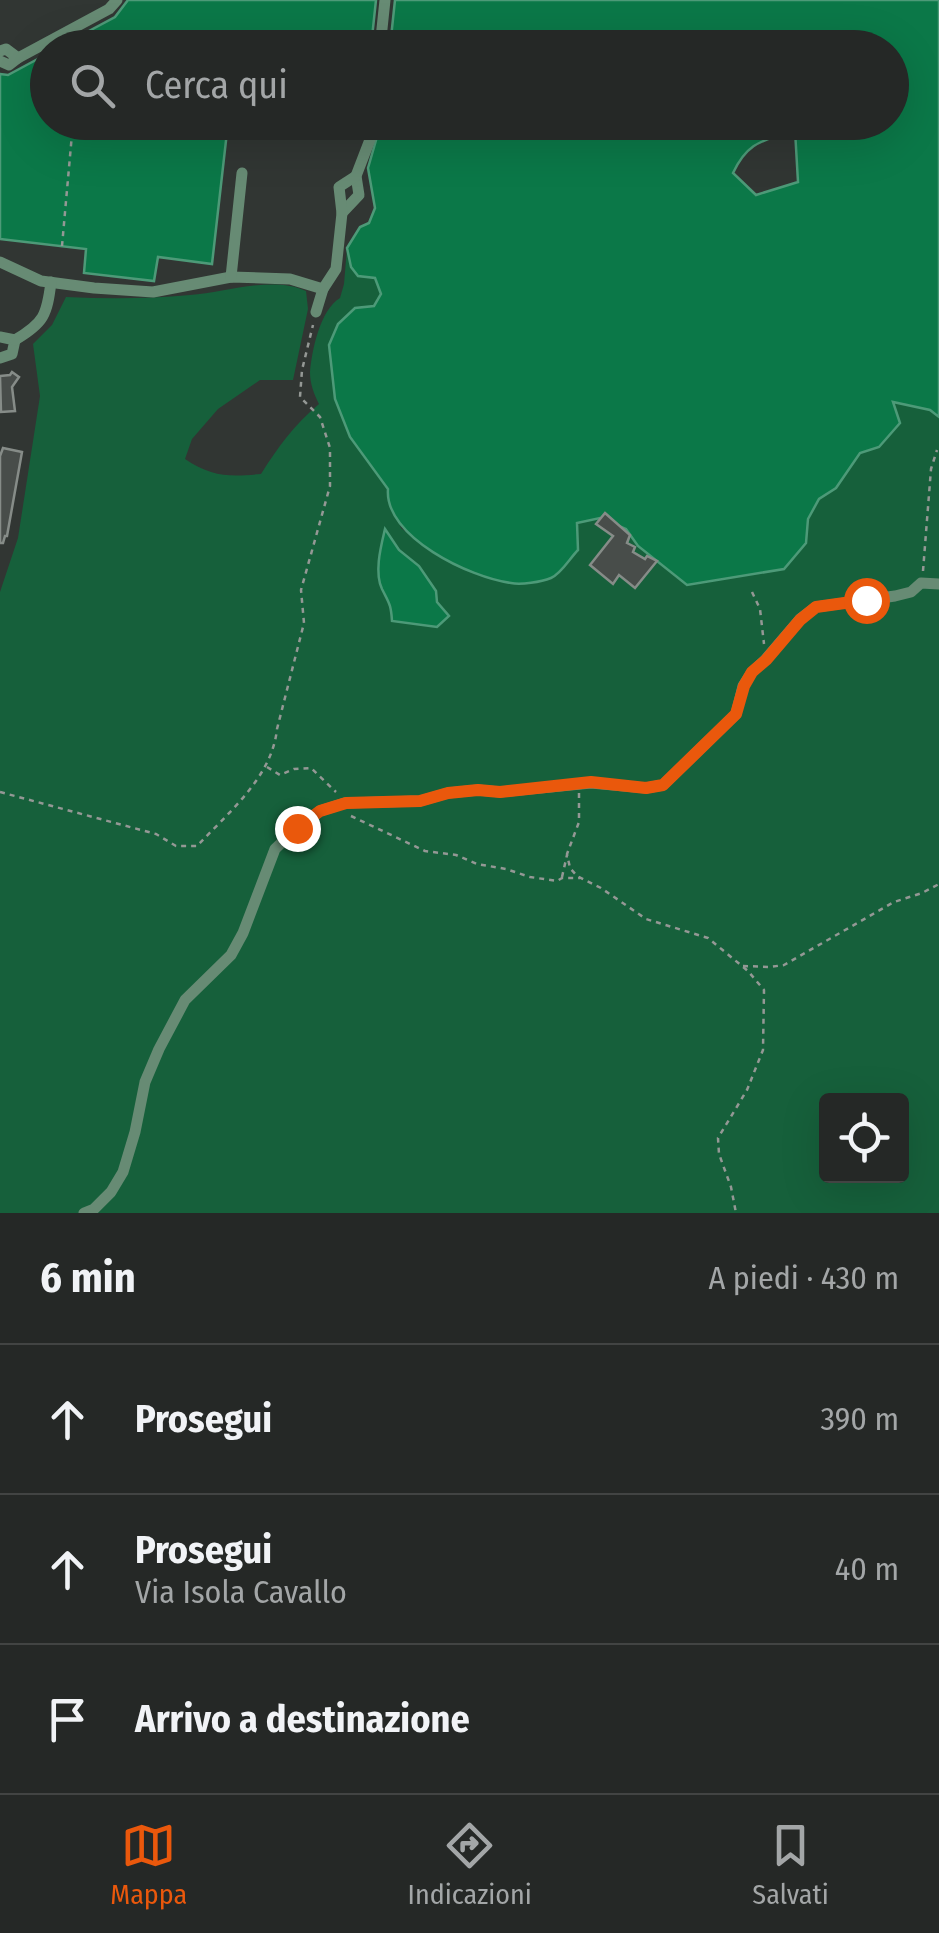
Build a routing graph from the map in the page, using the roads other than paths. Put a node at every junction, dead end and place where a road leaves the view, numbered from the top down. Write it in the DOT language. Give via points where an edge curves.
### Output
graph roads {
  1 [pos="117,0"];
  2 [pos="385,0"];
  3 [pos="70,30"];
  4 [pos="382,30"];
  5 [pos="0,51"];
  6 [pos="30,52"];
  7 [pos="18,58"];
  8 [pos="0,61"];
  9 [pos="370,140"];
  10 [pos="242,173"];
  11 [pos="0,262"];
  12 [pos="231,277"];
  13 [pos="51,282"];
  14 [pos="322,290"];
  15 [pos="316,312"];
  16 [pos="0,337"];
  17 [pos="15,340"];
  18 [pos="0,358"];
  19 [pos="939,584"];
  20 [pos="84,1213"];
  1 -- 3 [label="street"];
  2 -- 4 [label="street"];
  5 -- 7 [label="street"];
  6 -- 7 [label="street"];
  7 -- 8 [label="street" via="9,66"];
  9 -- 14 [label="street" via="356,176 339,187 336,269"];
  10 -- 12 [label="street"];
  11 -- 13 [label="street"];
  12 -- 13 [label="street" via="153,292"];
  12 -- 14 [label="street" via="290,278"];
  13 -- 17 [label="street" via="41,322"];
  14 -- 15 [label="street"];
  16 -- 17 [label="street"];
  17 -- 18 [label="street" via="12,354"];
  19 -- 20 [label="street" via="816,607 752,672 736,714 663,785 478,790 320,811 274,849 231,954 186,1000 159,1049 122,1172 111,1192"];
}
